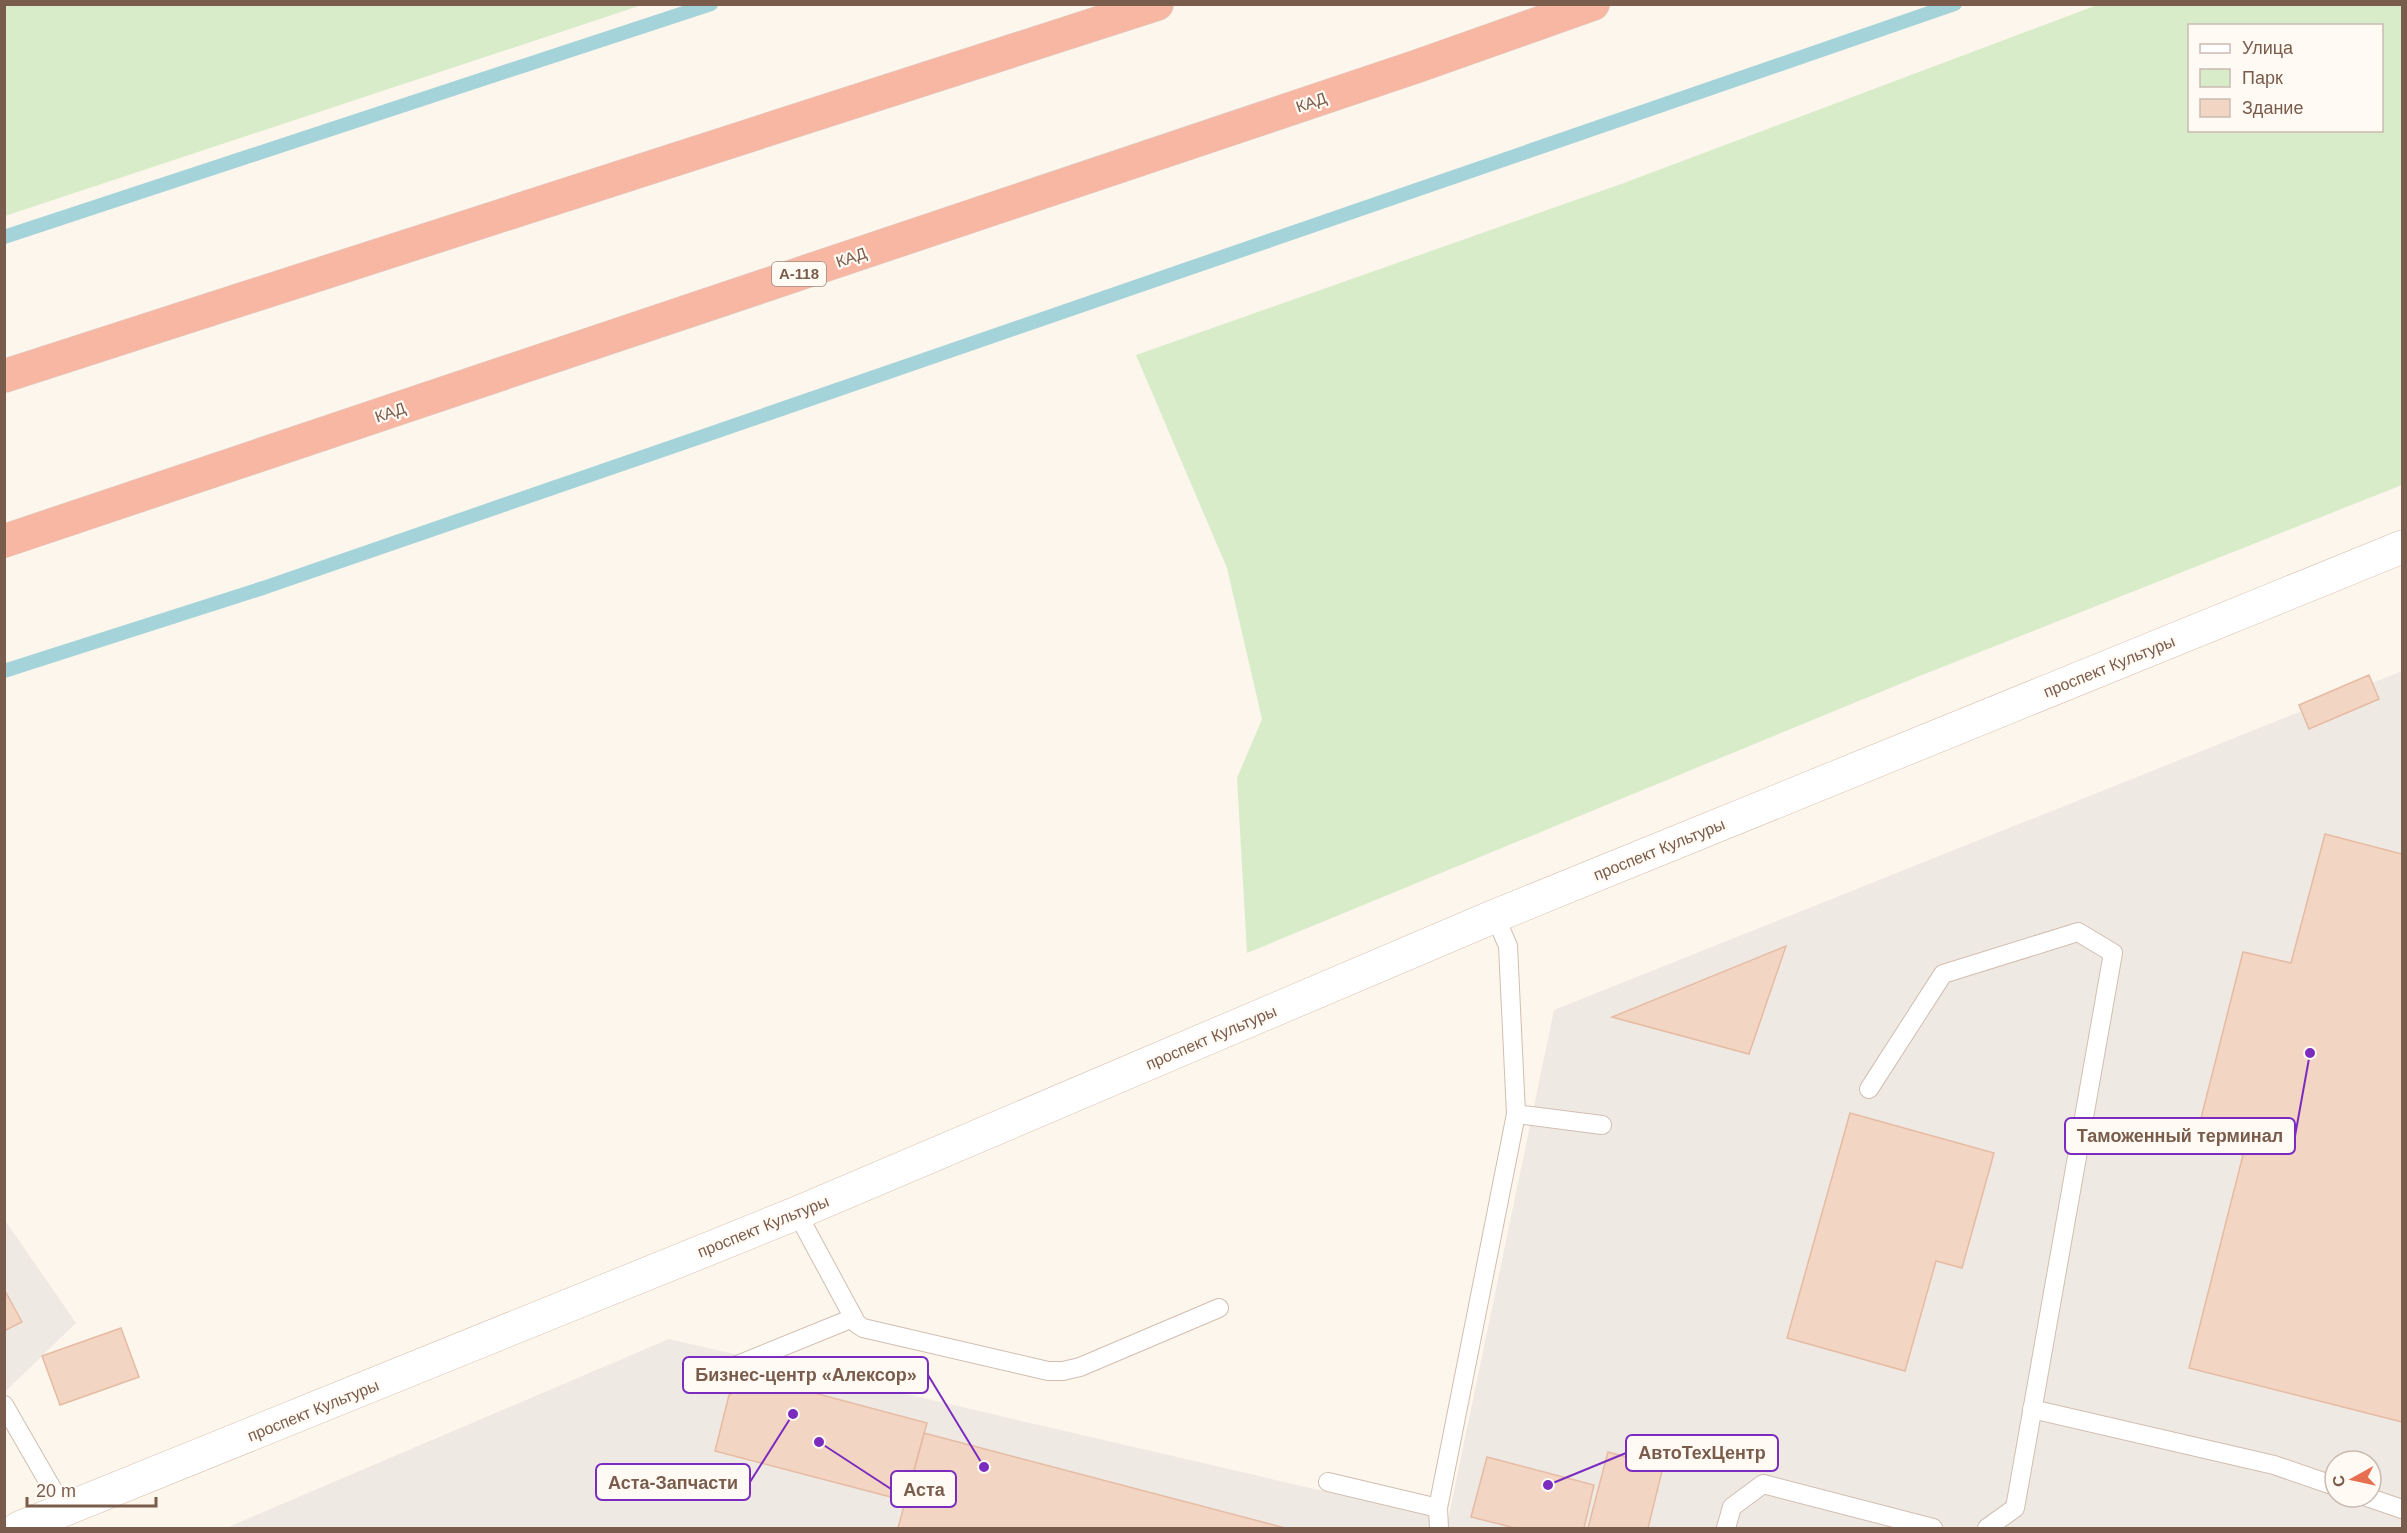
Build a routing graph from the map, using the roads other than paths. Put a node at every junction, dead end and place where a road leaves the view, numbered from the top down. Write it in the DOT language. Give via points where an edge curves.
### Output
graph roads {
  1 [pos="1157,4"];
  2 [pos="1593,4"];
  3 [pos="4,376"];
  4 [pos="4,541"];
  5 [pos="2403,547"];
  6 [pos="1495,916"];
  7 [pos="1869,1089"];
  8 [pos="1516,1114"];
  9 [pos="1602,1125"];
  10 [pos="798,1213"];
  11 [pos="1219,1308"];
  12 [pos="853,1318"];
  13 [pos="735,1366"];
  14 [pos="4,1405"];
  15 [pos="2032,1409"];
  16 [pos="1328,1482"];
  17 [pos="2323,1482"];
  18 [pos="2383,1502"];
  19 [pos="1438,1508"];
  20 [pos="2403,1509"];
  21 [pos="68,1520"];
  22 [pos="20,1528"];
  23 [pos="1439,1528"];
  24 [pos="1726,1528"];
  25 [pos="1933,1528"];
  26 [pos="1987,1528"];
  1 -- 3 [label="highway"];
  2 -- 4 [label="highway, КАД / А-118"];
  5 -- 6 [label="street, проспект Культуры"];
  6 -- 8 [label="lane" via="1508,946"];
  6 -- 10 [label="street, проспект Культуры"];
  7 -- 15 [label="lane" via="1943,974 2078,932 2113,954"];
  8 -- 9 [label="lane"];
  8 -- 19 [label="lane"];
  10 -- 12 [label="lane"];
  10 -- 21 [label="street, проспект Культуры"];
  11 -- 12 [label="lane" via="1063,1371 1048,1371 863,1328"];
  12 -- 13 [label="lane"];
  14 -- 21 [label="lane"];
  15 -- 17 [label="lane" via="2274,1465"];
  15 -- 26 [label="lane" via="2015,1508"];
  16 -- 19 [label="lane"];
  18 -- 20 [label="lane"];
  19 -- 23 [label="lane"];
  21 -- 22 [label="street, проспект Культуры"];
  24 -- 25 [label="lane" via="1732,1507 1763,1484"];
}
